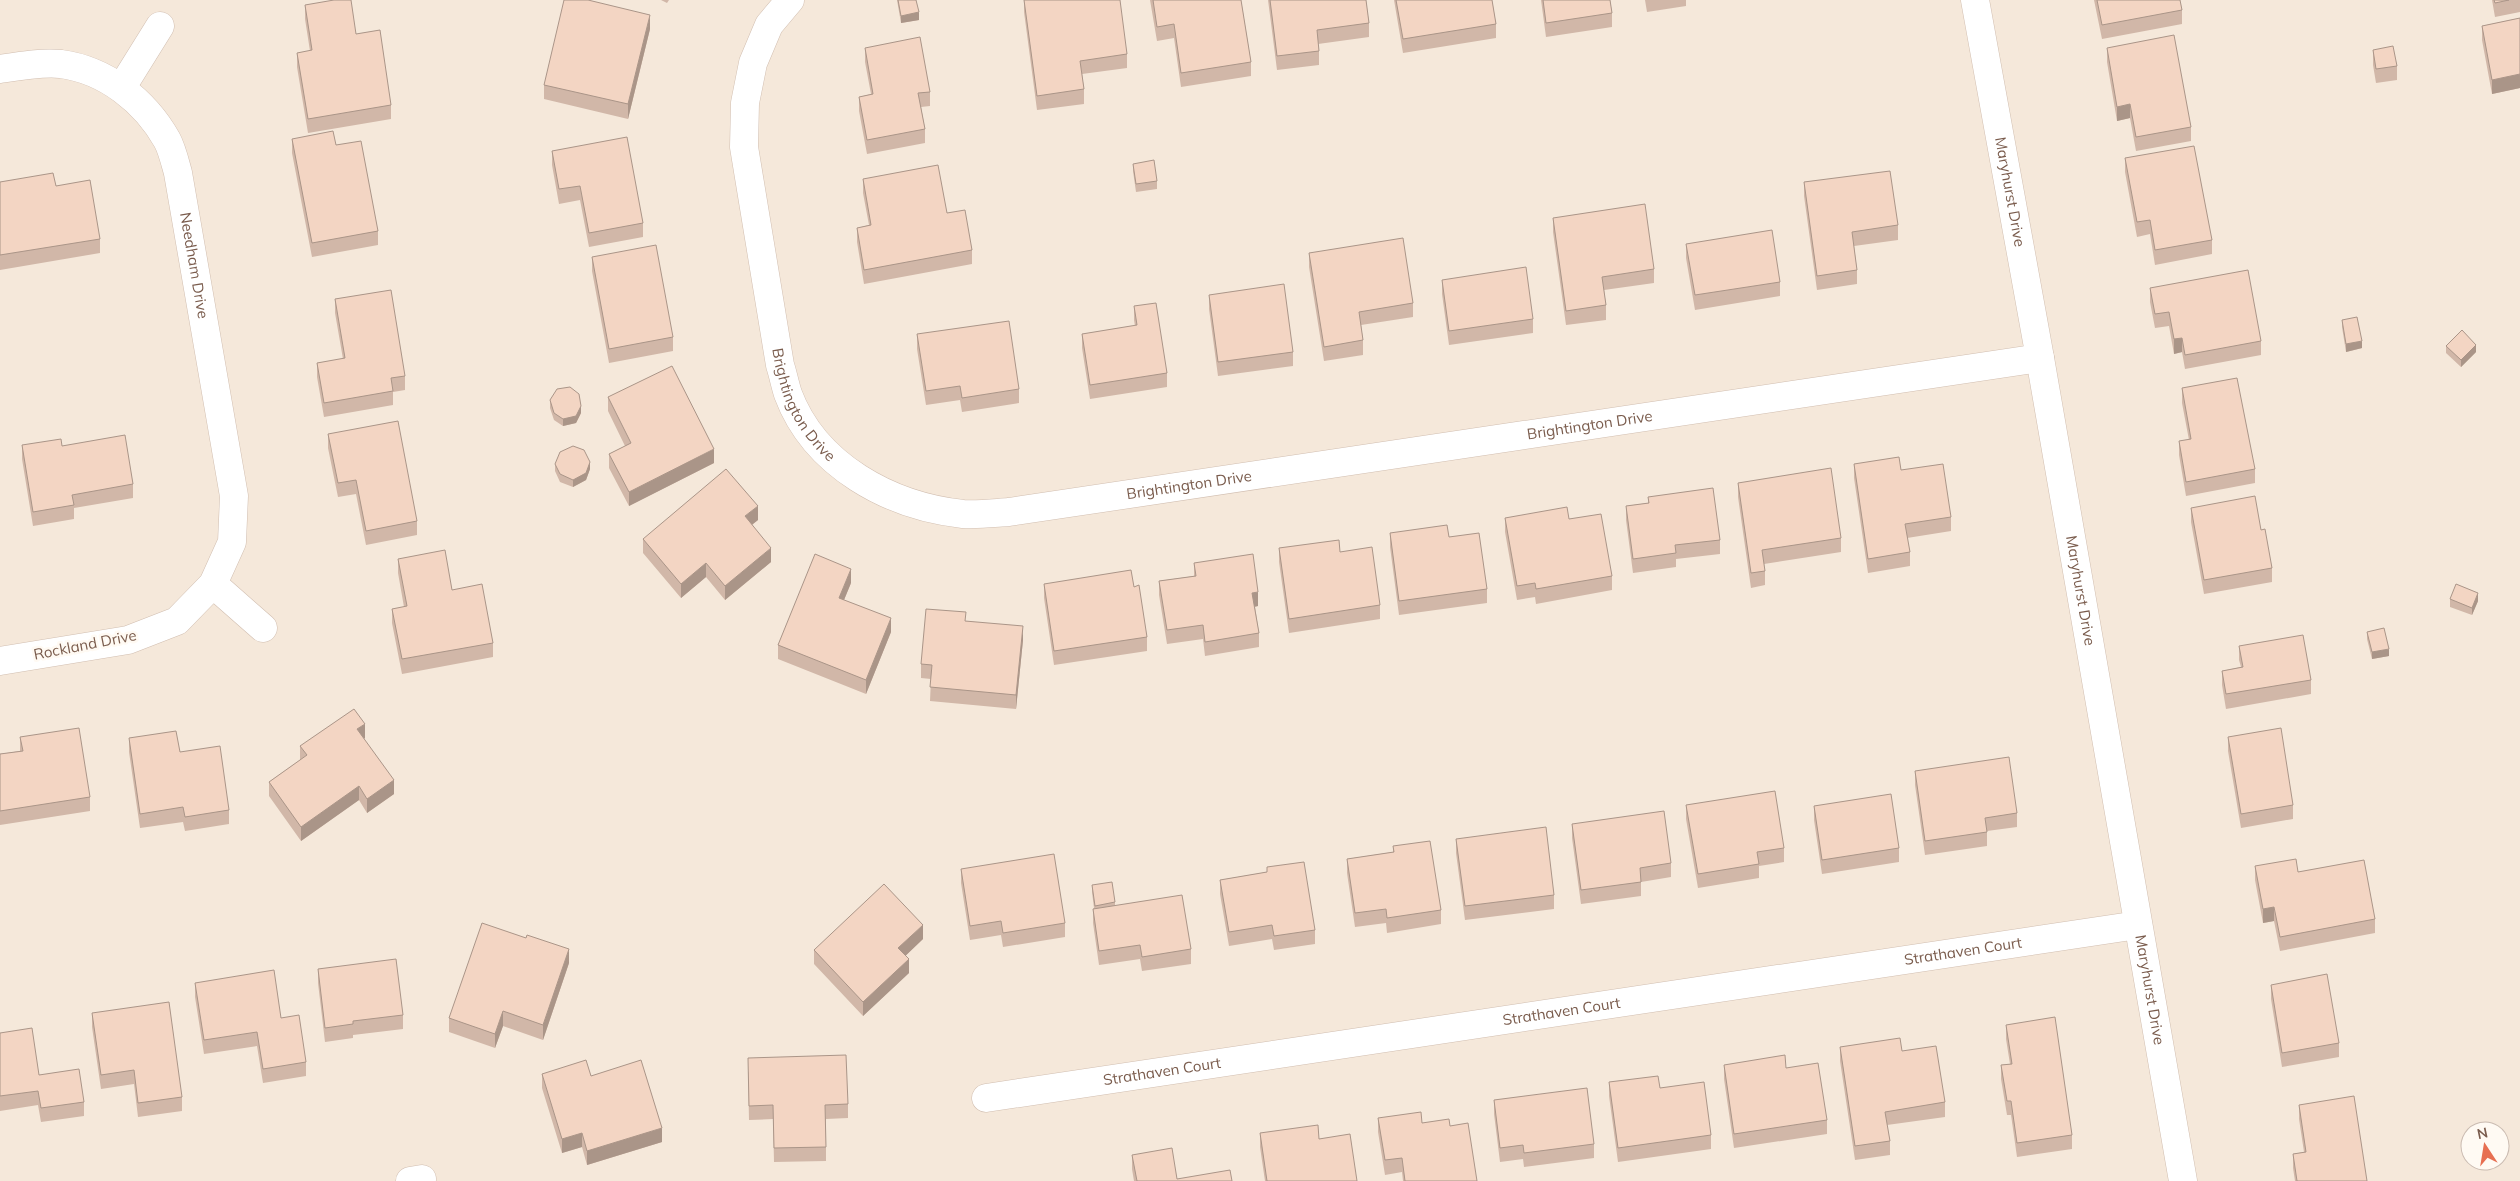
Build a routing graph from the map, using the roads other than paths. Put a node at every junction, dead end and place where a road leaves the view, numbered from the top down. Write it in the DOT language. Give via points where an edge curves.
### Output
graph roads {
  1 [pos="790,0"];
  2 [pos="1975,0"];
  3 [pos="160,26"];
  4 [pos="0,69"];
  5 [pos="122,87"];
  6 [pos="2040,358"];
  7 [pos="213,584"];
  8 [pos="263,628"];
  9 [pos="0,661"];
  10 [pos="2138,924"];
  11 [pos="986,1098"];
  12 [pos="2183,1181"];
  1 -- 6 [label="street, Brightington Drive" via="769,25 753,63 745,103 744,130 744,148 780,365 788,395 803,424 821,448 846,470 881,492 923,508 965,514 1009,512"];
  2 -- 6 [label="street, Maryhurst Drive"];
  3 -- 5 [label="street"];
  4 -- 5 [label="street, Needham Drive" via="61,64 91,72"];
  5 -- 7 [label="street, Needham Drive" via="147,112 168,141 178,173 234,496 232,542"];
  6 -- 10 [label="street, Maryhurst Drive"];
  7 -- 8 [label="street"];
  7 -- 9 [label="street, Rockland Drive" via="177,621 128,640"];
  10 -- 11 [label="street, Strathaven Court"];
  10 -- 12 [label="street, Maryhurst Drive"];
}
